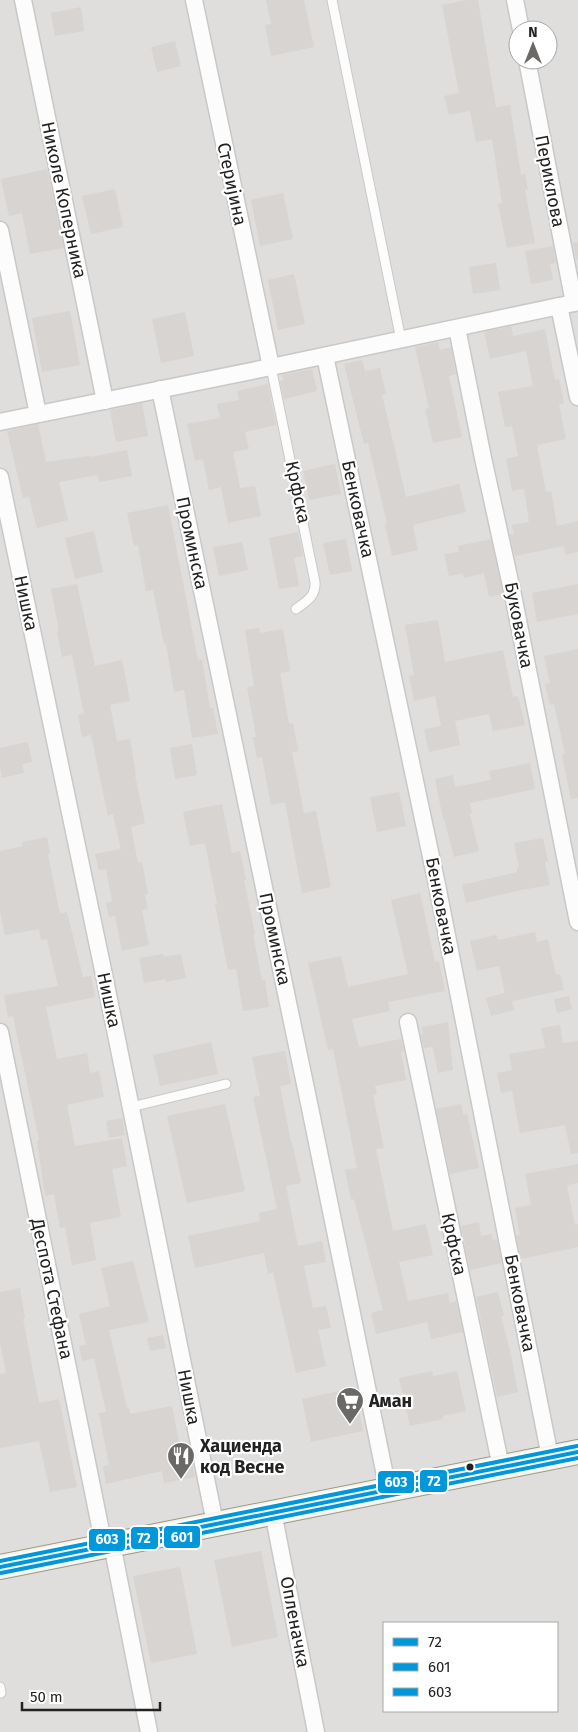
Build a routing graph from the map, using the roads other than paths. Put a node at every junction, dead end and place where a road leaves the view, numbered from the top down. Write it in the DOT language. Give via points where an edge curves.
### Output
graph roads {
  1 [pos="23,0"];
  2 [pos="194,0"];
  3 [pos="332,0"];
  4 [pos="515,0"];
  5 [pos="519,20"];
  6 [pos="529,70"];
  7 [pos="0,230"];
  8 [pos="570,304"];
  9 [pos="457,328"];
  10 [pos="401,340"];
  11 [pos="325,356"];
  12 [pos="271,367"];
  13 [pos="160,389"];
  14 [pos="578,397"];
  15 [pos="105,401"];
  16 [pos="38,414"];
  17 [pos="0,422"];
  18 [pos="0,477"];
  19 [pos="296,609"];
  20 [pos="578,922"];
  21 [pos="408,1022"];
  22 [pos="0,1032"];
  23 [pos="226,1084"];
  24 [pos="131,1107"];
  25 [pos="578,1452"];
  26 [pos="550,1457"];
  27 [pos="501,1467"];
  28 [pos="388,1490"];
  29 [pos="273,1512"];
  30 [pos="215,1523"];
  31 [pos="108,1545"];
  32 [pos="0,1567"];
  33 [pos="149,1732"];
  34 [pos="316,1732"];
  1 -- 15 [label="street, Николе Коперника"];
  2 -- 12 [label="street, Стеријина"];
  3 -- 10 [label="lane"];
  4 -- 5 [label="street"];
  6 -- 8 [label="street, Периклова"];
  7 -- 16 [label="street"];
  8 -- 9 [label="street"];
  8 -- 14 [label="street, Периклова"];
  9 -- 10 [label="street"];
  9 -- 20 [label="street, Буковачка"];
  10 -- 11 [label="street"];
  11 -- 12 [label="street"];
  11 -- 26 [label="street, Бенковачка" via="437,885"];
  12 -- 13 [label="street"];
  12 -- 19 [label="lane, Крфска" via="315,582 313,596"];
  13 -- 15 [label="street"];
  13 -- 28 [label="street, Проминска"];
  15 -- 16 [label="street"];
  16 -- 17 [label="street"];
  18 -- 24 [label="street, Нишка"];
  21 -- 27 [label="street, Крфска"];
  22 -- 31 [label="street, Деспота Стефана"];
  23 -- 24 [label="lane"];
  24 -- 30 [label="street, Нишка"];
  25 -- 26 [label="main road"];
  26 -- 27 [label="main road"];
  27 -- 28 [label="main road"];
  28 -- 29 [label="main road"];
  29 -- 30 [label="main road"];
  29 -- 34 [label="street, Опленачка"];
  30 -- 31 [label="main road"];
  31 -- 32 [label="main road"];
  31 -- 33 [label="street, Деспота Стефана"];
}
